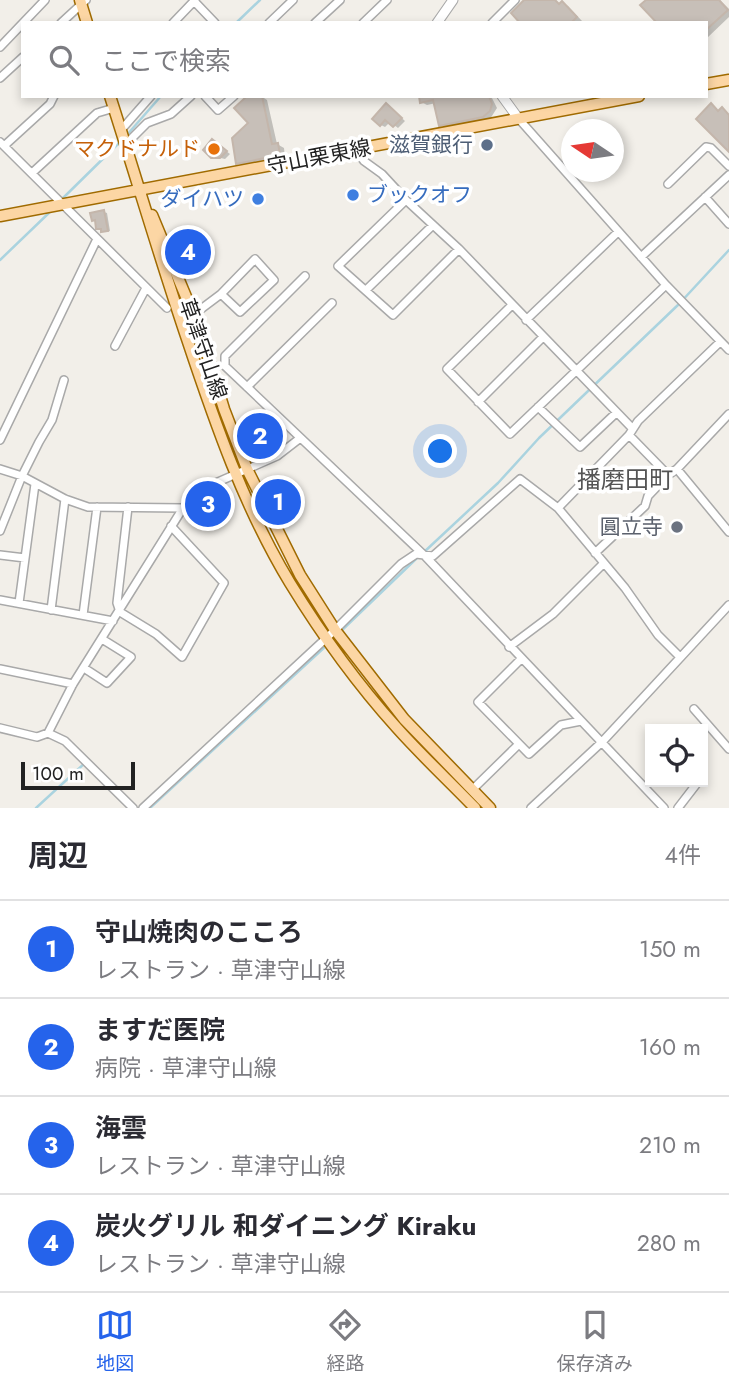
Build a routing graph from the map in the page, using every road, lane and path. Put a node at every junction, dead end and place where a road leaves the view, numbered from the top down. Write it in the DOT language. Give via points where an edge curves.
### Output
graph roads {
  1 [pos="45,0"];
  2 [pos="194,0"];
  3 [pos="293,0"];
  4 [pos="340,0"];
  5 [pos="387,0"];
  6 [pos="515,0"];
  7 [pos="448,1"];
  8 [pos="83,2"];
  9 [pos="25,21"];
  10 [pos="63,21"];
  11 [pos="87,21"];
  12 [pos="175,21"];
  13 [pos="213,21"];
  14 [pos="275,21"];
  15 [pos="317,21"];
  16 [pos="365,21"];
  17 [pos="438,21"];
  18 [pos="494,21"];
  19 [pos="21,25"];
  20 [pos="0,47"];
  21 [pos="21,59"];
  22 [pos="0,78"];
  23 [pos="729,80"];
  24 [pos="708,84"];
  25 [pos="53,98"];
  26 [pos="111,98"];
  27 [pos="149,98"];
  28 [pos="189,98"];
  29 [pos="207,98"];
  30 [pos="232,98"];
  31 [pos="503,98"];
  32 [pos="628,98"];
  33 [pos="114,108"];
  34 [pos="518,118"];
  35 [pos="121,130"];
  36 [pos="2,144"];
  37 [pos="125,145"];
  38 [pos="356,150"];
  39 [pos="729,166"];
  40 [pos="32,173"];
  41 [pos="729,175"];
  42 [pos="668,184"];
  43 [pos="140,191"];
  44 [pos="705,197"];
  45 [pos="406,200"];
  46 [pos="63,205"];
  47 [pos="0,216"];
  48 [pos="729,224"];
  49 [pos="433,225"];
  50 [pos="618,232"];
  51 [pos="97,239"];
  52 [pos="459,249"];
  53 [pos="641,257"];
  54 [pos="305,276"];
  55 [pos="666,285"];
  56 [pos="146,288"];
  57 [pos="366,290"];
  58 [pos="220,294"];
  59 [pos="332,303"];
  60 [pos="512,305"];
  61 [pos="167,307"];
  62 [pos="193,315"];
  63 [pos="526,320"];
  64 [pos="543,337"];
  65 [pos="720,342"];
  66 [pos="115,346"];
  67 [pos="729,351"];
  68 [pos="575,370"];
  69 [pos="64,380"];
  70 [pos="247,387"];
  71 [pos="478,402"];
  72 [pos="538,407"];
  73 [pos="616,413"];
  74 [pos="729,414"];
  75 [pos="631,432"];
  76 [pos="299,439"];
  77 [pos="0,440"];
  78 [pos="0,469"];
  79 [pos="247,469"];
  80 [pos="677,469"];
  81 [pos="235,474"];
  82 [pos="668,475"];
  83 [pos="22,476"];
  84 [pos="35,484"];
  85 [pos="65,499"];
  86 [pos="97,507"];
  87 [pos="128,507"];
  88 [pos="183,508"];
  89 [pos="558,508"];
  90 [pos="171,526"];
  91 [pos="0,531"];
  92 [pos="729,532"];
  93 [pos="595,554"];
  94 [pos="0,555"];
  95 [pos="425,556"];
  96 [pos="25,558"];
  97 [pos="603,564"];
  98 [pos="0,600"];
  99 [pos="19,603"];
  100 [pos="729,605"];
  101 [pos="51,610"];
  102 [pos="120,612"];
  103 [pos="83,615"];
  104 [pos="113,621"];
  105 [pos="330,633"];
  106 [pos="102,639"];
  107 [pos="509,646"];
  108 [pos="680,657"];
  109 [pos="521,659"];
  110 [pos="0,668"];
  111 [pos="84,668"];
  112 [pos="73,684"];
  113 [pos="694,709"];
  114 [pos="581,721"];
  115 [pos="0,728"];
  116 [pos="48,733"];
  117 [pos="602,742"];
  118 [pos="519,744"];
  119 [pos="729,749"];
  120 [pos="694,787"];
  121 [pos="472,790"];
  122 [pos="133,808"];
  123 [pos="143,808"];
  124 [pos="475,808"];
  125 [pos="490,808"];
  126 [pos="531,808"];
  127 [pos="664,808"];
  128 [pos="678,808"];
  1 -- 9 [label="street"];
  2 -- 12 [label="street"];
  2 -- 13 [label="street"];
  3 -- 14 [label="street"];
  4 -- 15 [label="street"];
  5 -- 16 [label="street"];
  6 -- 18 [label="street"];
  7 -- 17 [label="street"];
  8 -- 10 [label="street"];
  8 -- 11 [label="main road"];
  19 -- 20 [label="street"];
  21 -- 22 [label="street"];
  23 -- 24 [label="main road"];
  25 -- 36 [label="street"];
  26 -- 33 [label="main road"];
  27 -- 35 [label="street"];
  28 -- 37 [label="street" via="172,114 147,123"];
  29 -- 30 [label="street" via="218,110"];
  31 -- 34 [label="street"];
  32 -- 34 [label="main road, 守山栗東線"];
  33 -- 35 [label="main road"];
  33 -- 40 [label="street" via="97,113"];
  34 -- 38 [label="main road, 守山栗東線"];
  34 -- 50 [label="street"];
  35 -- 37 [label="main road"];
  36 -- 40 [label="street"];
  37 -- 43 [label="main road"];
  38 -- 43 [label="main road, 守山栗東線"];
  38 -- 45 [label="street"];
  39 -- 42 [label="street" via="706,147"];
  40 -- 46 [label="street"];
  41 -- 44 [label="street"];
  43 -- 46 [label="main road, 守山栗東線"];
  43 -- 62 [label="main road, 草津守山線"];
  43 -- 81 [label="main road, 草津守山線"];
  44 -- 48 [label="street"];
  44 -- 53 [label="street"];
  45 -- 49 [label="street"];
  45 -- 57 [label="street" via="338,266"];
  46 -- 47 [label="main road, 守山栗東線"];
  46 -- 51 [label="street"];
  49 -- 52 [label="street"];
  49 -- 57 [label="street"];
  50 -- 53 [label="street"];
  50 -- 63 [label="street"];
  51 -- 56 [label="street"];
  51 -- 77 [label="street"];
  52 -- 57 [label="street" via="393,315"];
  52 -- 60 [label="street"];
  53 -- 55 [label="street"];
  54 -- 70 [label="street" via="225,356 225,366"];
  55 -- 65 [label="street"];
  55 -- 68 [label="street"];
  56 -- 61 [label="street"];
  56 -- 66 [label="street"];
  58 -- 58 [label="street" via="255,259 274,280 240,312"];
  58 -- 62 [label="street"];
  59 -- 70 [label="street"];
  60 -- 63 [label="street"];
  60 -- 71 [label="street" via="447,369"];
  62 -- 79 [label="main road, 草津守山線"];
  63 -- 64 [label="street"];
  64 -- 68 [label="street"];
  64 -- 71 [label="street"];
  65 -- 67 [label="street"];
  65 -- 75 [label="street"];
  68 -- 72 [label="street"];
  68 -- 73 [label="street"];
  69 -- 83 [label="street" via="52,420"];
  70 -- 76 [label="street"];
  71 -- 72 [label="street" via="510,434"];
  72 -- 73 [label="street" via="580,447"];
  73 -- 75 [label="street"];
  74 -- 80 [label="street"];
  75 -- 82 [label="street"];
  75 -- 89 [label="street"];
  76 -- 79 [label="street" via="277,456"];
  76 -- 95 [label="street"];
  78 -- 83 [label="street"];
  79 -- 81 [label="street"];
  79 -- 105 [label="main road, 草津守山線"];
  80 -- 82 [label="street"];
  80 -- 92 [label="street"];
  81 -- 88 [label="street" via="202,489"];
  81 -- 105 [label="main road, 草津守山線" via="283,571"];
  82 -- 93 [label="street" via="648,496 645,506"];
  83 -- 84 [label="street"];
  83 -- 91 [label="street"];
  84 -- 85 [label="street"];
  84 -- 96 [label="street"];
  85 -- 86 [label="street"];
  85 -- 101 [label="street"];
  86 -- 87 [label="street"];
  86 -- 103 [label="street"];
  87 -- 88 [label="street"];
  87 -- 102 [label="street" via="117,603"];
  88 -- 90 [label="street"];
  89 -- 93 [label="street"];
  89 -- 95 [label="street" via="520,479 433,556"];
  90 -- 102 [label="street"];
  90 -- 102 [label="street" via="224,583 182,657"];
  93 -- 97 [label="street"];
  94 -- 96 [label="street"];
  95 -- 105 [label="street" via="416,554 401,564"];
  95 -- 107 [label="street"];
  96 -- 99 [label="street"];
  97 -- 107 [label="street" via="552,614"];
  97 -- 108 [label="street"];
  98 -- 99 [label="street"];
  99 -- 101 [label="street"];
  100 -- 108 [label="street"];
  101 -- 103 [label="street"];
  102 -- 104 [label="street"];
  103 -- 104 [label="street"];
  104 -- 106 [label="street"];
  105 -- 121 [label="main road, 草津守山線"];
  105 -- 123 [label="street"];
  105 -- 124 [label="main road, 草津守山線" via="396,726"];
  106 -- 111 [label="street"];
  106 -- 111 [label="street" via="131,657 107,683"];
  107 -- 109 [label="street"];
  108 -- 117 [label="street"];
  109 -- 114 [label="street"];
  109 -- 118 [label="street" via="478,702"];
  110 -- 112 [label="street"];
  111 -- 112 [label="street"];
  112 -- 116 [label="street"];
  113 -- 119 [label="street"];
  114 -- 117 [label="street"];
  114 -- 118 [label="street" via="561,725 529,754"];
  115 -- 116 [label="street" via="37,737"];
  116 -- 122 [label="street" via="65,741"];
  117 -- 126 [label="street"];
  117 -- 127 [label="street"];
  118 -- 121 [label="street"];
  120 -- 128 [label="street"];
  121 -- 125 [label="main road, 草津守山線"];
}
